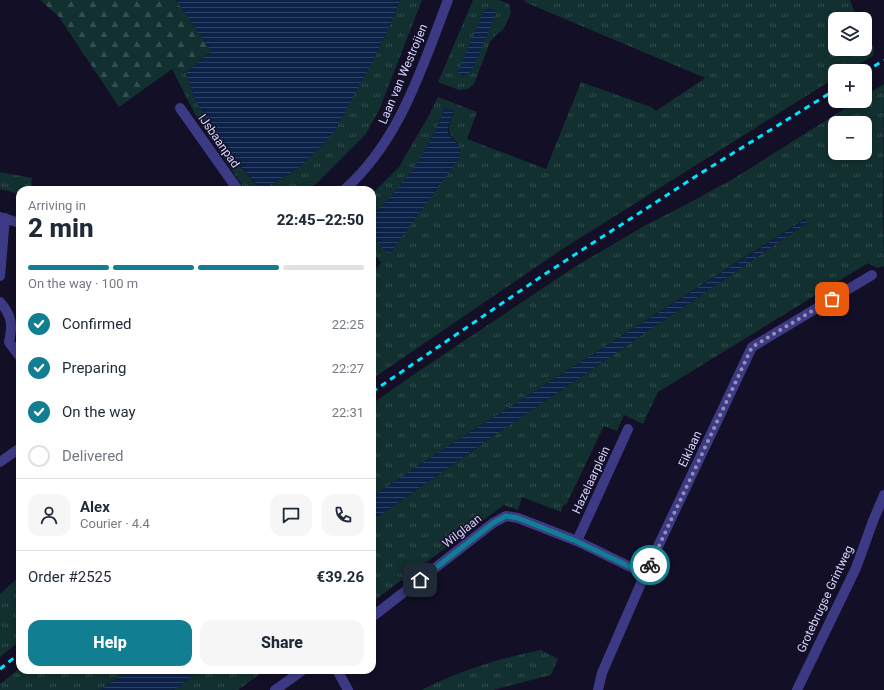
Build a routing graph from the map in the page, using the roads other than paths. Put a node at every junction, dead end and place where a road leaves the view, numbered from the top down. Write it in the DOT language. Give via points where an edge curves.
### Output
graph roads {
  1 [pos="448,0"];
  2 [pos="180,108"];
  3 [pos="235,186"];
  4 [pos="348,186"];
  5 [pos="2,218"];
  6 [pos="16,222"];
  7 [pos="872,275"];
  8 [pos="0,276"];
  9 [pos="0,302"];
  10 [pos="16,352"];
  11 [pos="628,429"];
  12 [pos="16,451"];
  13 [pos="0,462"];
  14 [pos="884,495"];
  15 [pos="576,541"];
  16 [pos="645,574"];
  17 [pos="376,615"];
  18 [pos="297,674"];
  19 [pos="339,674"];
  20 [pos="275,690"];
  21 [pos="348,690"];
  22 [pos="598,690"];
  23 [pos="797,690"];
  1 -- 4 [label="street, Laan van Westroijen" via="406,106 390,136 370,163"];
  2 -- 3 [label="street, IJsbaanpad"];
  5 -- 6 [label="street"];
  5 -- 8 [label="street"];
  7 -- 16 [label="street, Eiklaan" via="752,347"];
  9 -- 10 [label="street" via="8,311 12,329 9,342"];
  11 -- 15 [label="street, Hazelaarplein"];
  12 -- 13 [label="street"];
  14 -- 23 [label="street, Grotebrugse Grintweg" via="856,568"];
  15 -- 16 [label="street, Wilglaan"];
  15 -- 17 [label="street, Wilglaan" via="518,518 506,516 493,523"];
  16 -- 22 [label="street, Eiklaan" via="602,672"];
  18 -- 20 [label="street"];
  19 -- 21 [label="street"];
}
